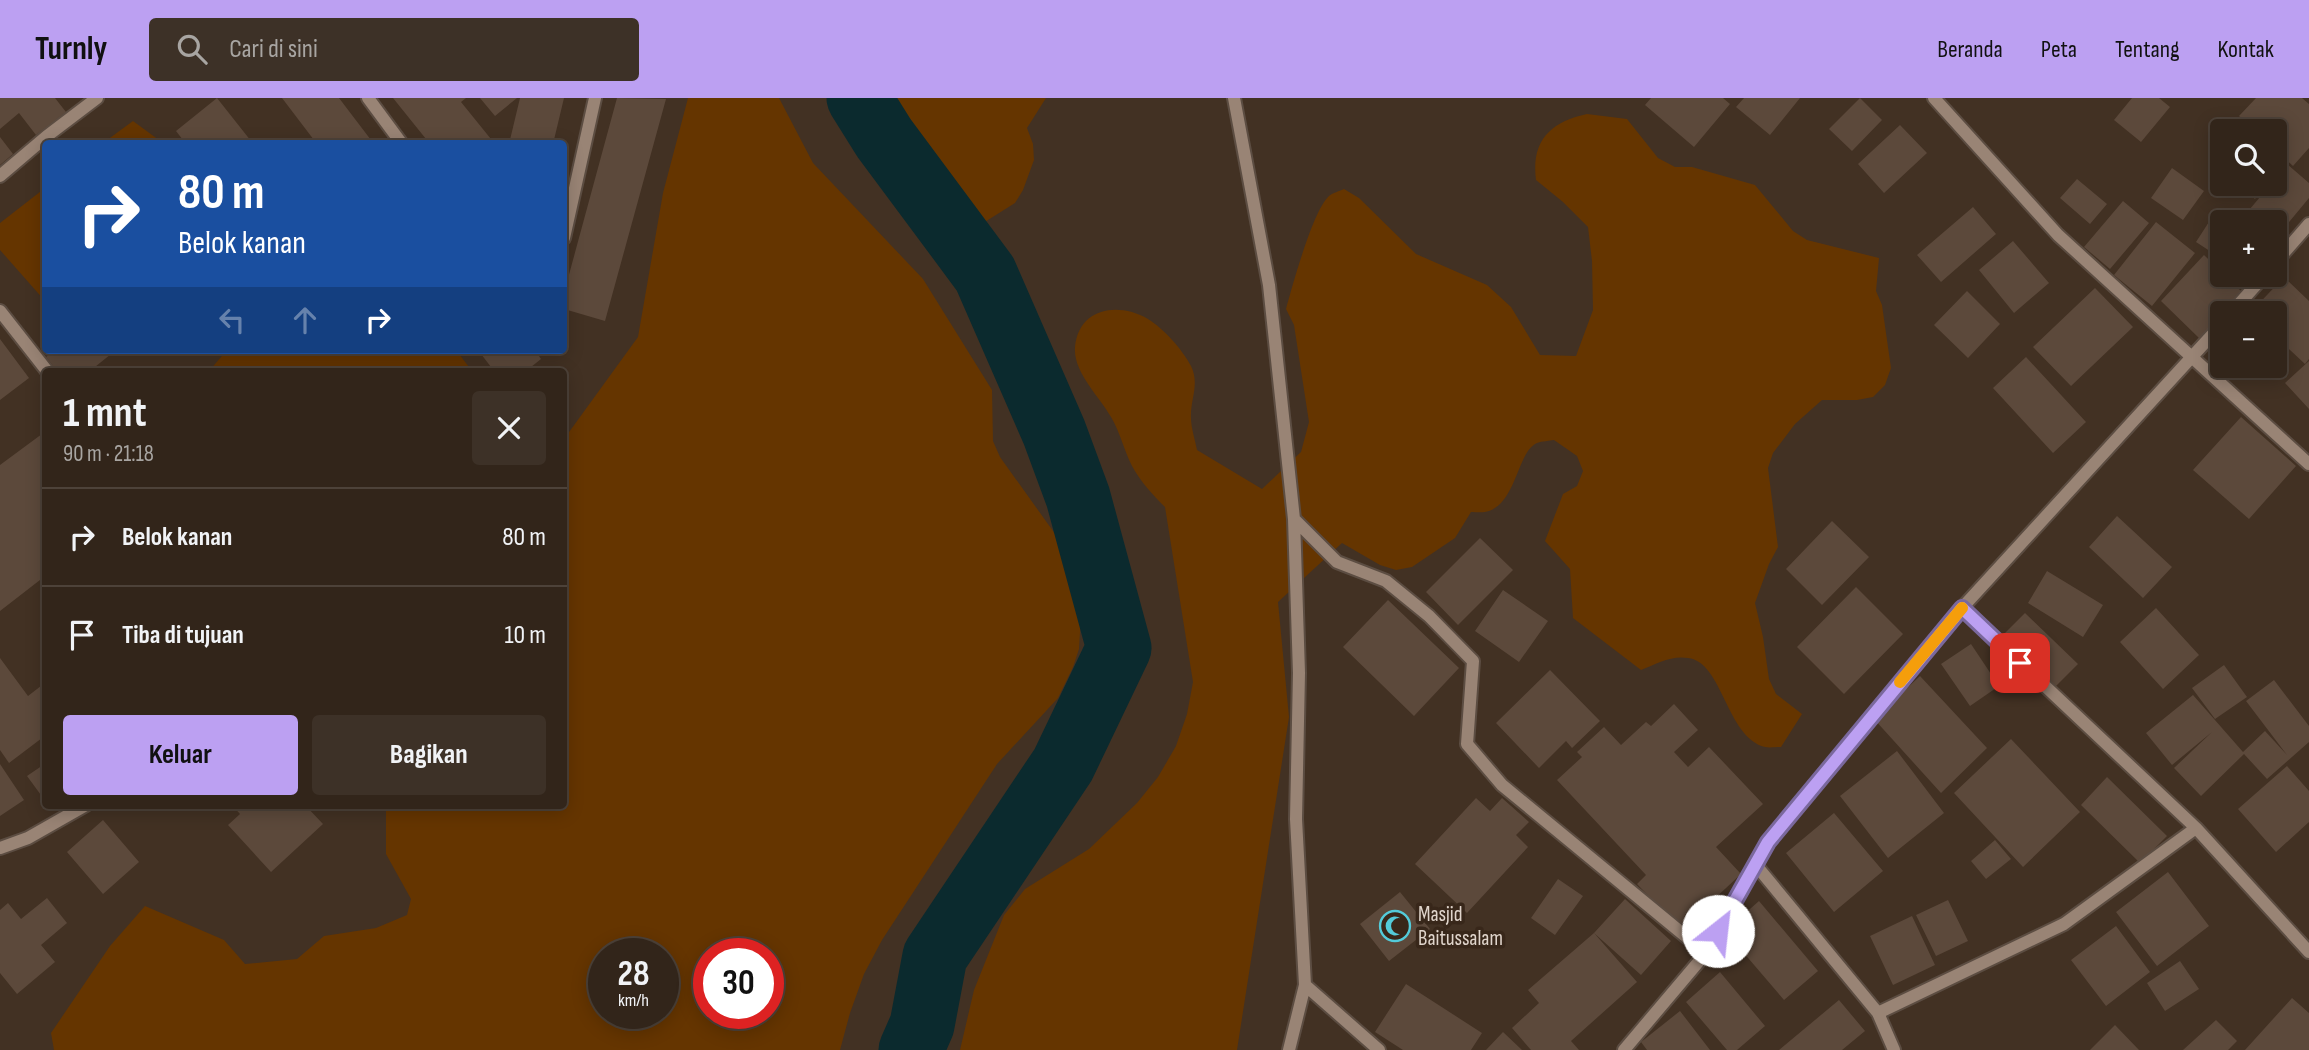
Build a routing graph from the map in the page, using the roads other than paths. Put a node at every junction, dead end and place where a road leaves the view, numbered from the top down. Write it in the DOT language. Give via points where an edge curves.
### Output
graph roads {
  1 [pos="97,98"];
  2 [pos="368,98"];
  3 [pos="595,98"];
  4 [pos="1234,98"];
  5 [pos="1934,98"];
  6 [pos="42,140"];
  7 [pos="42,140"];
  8 [pos="399,140"];
  9 [pos="0,176"];
  10 [pos="567,224"];
  11 [pos="2309,224"];
  12 [pos="2287,249"];
  13 [pos="2254,287"];
  14 [pos="2242,301"];
  15 [pos="0,311"];
  16 [pos="2210,338"];
  17 [pos="2192,359"];
  18 [pos="45,368"];
  19 [pos="2309,464"];
  20 [pos="1294,519"];
  21 [pos="1962,608"];
  22 [pos="79,809"];
  23 [pos="2196,828"];
  24 [pos="0,848"];
  25 [pos="1755,864"];
  26 [pos="2309,951"];
  27 [pos="1706,953"];
  28 [pos="1305,985"];
  29 [pos="1878,1013"];
  30 [pos="1289,1050"];
  31 [pos="1379,1050"];
  32 [pos="1624,1050"];
  33 [pos="1894,1050"];
  1 -- 7 [label="street"];
  2 -- 8 [label="street"];
  3 -- 10 [label="street"];
  4 -- 20 [label="street" via="1269,285"];
  5 -- 17 [label="street" via="2058,235"];
  6 -- 9 [label="street"];
  11 -- 12 [label="street"];
  13 -- 14 [label="street"];
  15 -- 18 [label="street"];
  16 -- 17 [label="street"];
  17 -- 19 [label="street"];
  17 -- 21 [label="street"];
  20 -- 27 [label="street" via="1337,562 1385,581 1429,616 1473,661 1467,744 1502,785"];
  20 -- 28 [label="street" via="1299,673 1296,819"];
  21 -- 23 [label="street"];
  21 -- 25 [label="street" via="1793,810"];
  22 -- 24 [label="street"];
  23 -- 26 [label="street"];
  23 -- 29 [label="street" via="2064,924"];
  25 -- 27 [label="street"];
  25 -- 29 [label="street"];
  27 -- 32 [label="street"];
  28 -- 30 [label="street"];
  28 -- 31 [label="street"];
  29 -- 33 [label="street"];
}
